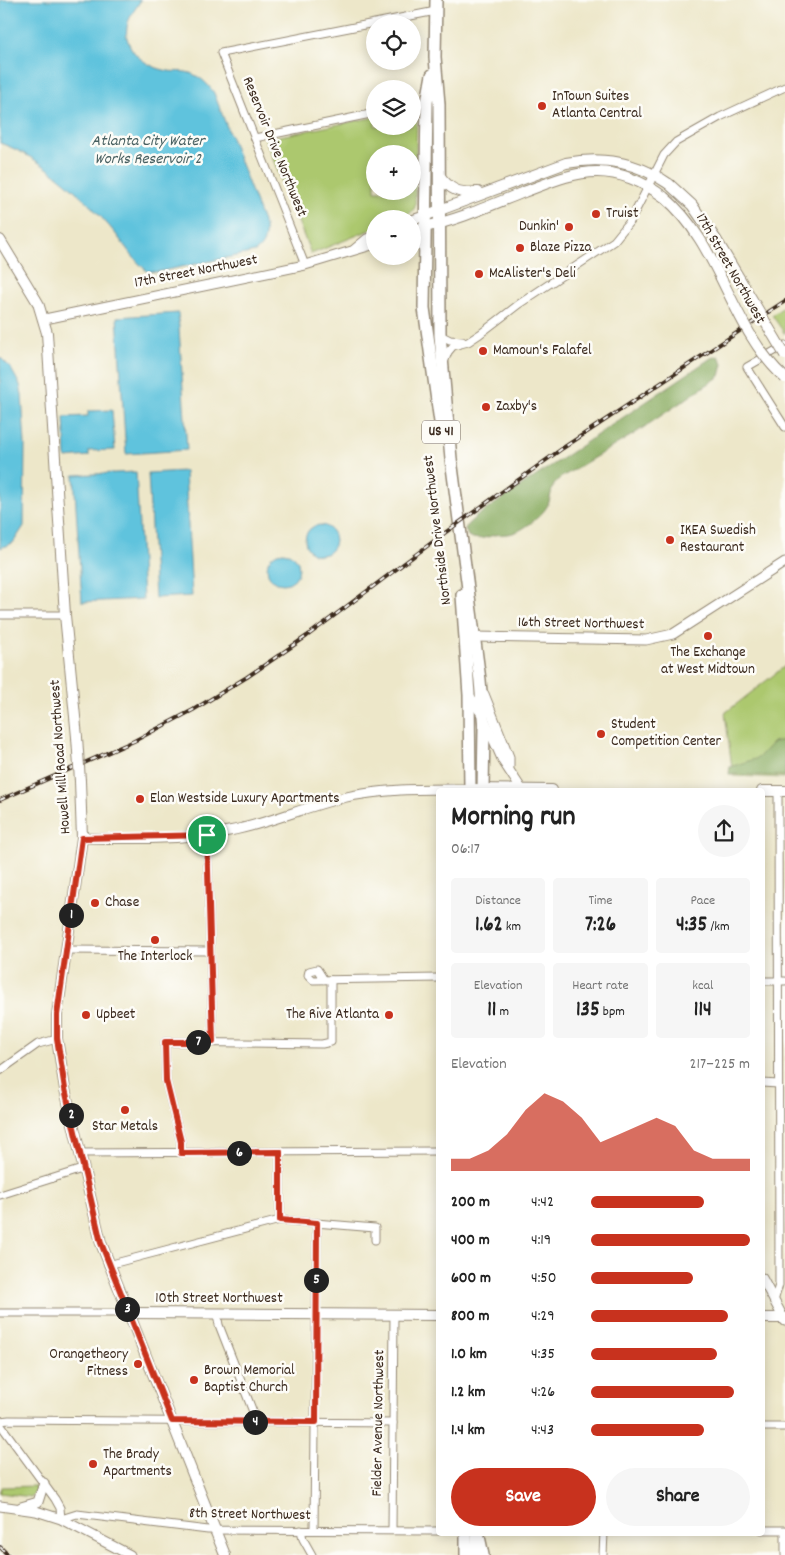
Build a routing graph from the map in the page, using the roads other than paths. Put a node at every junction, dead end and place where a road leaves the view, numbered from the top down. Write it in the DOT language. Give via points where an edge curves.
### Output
graph roads {
  1 [pos="436,5"];
  2 [pos="435,57"];
  3 [pos="785,88"];
  4 [pos="427,102"];
  5 [pos="421,103"];
  6 [pos="366,115"];
  7 [pos="255,138"];
  8 [pos="654,173"];
  9 [pos="439,175"];
  10 [pos="647,186"];
  11 [pos="496,189"];
  12 [pos="421,210"];
  13 [pos="438,211"];
  14 [pos="421,224"];
  15 [pos="438,224"];
  16 [pos="421,225"];
  17 [pos="421,231"];
  18 [pos="0,240"];
  19 [pos="366,240"];
  20 [pos="421,246"];
  21 [pos="366,247"];
  22 [pos="424,248"];
  23 [pos="353,251"];
  24 [pos="306,265"];
  25 [pos="45,319"];
  26 [pos="440,335"];
  27 [pos="468,342"];
  28 [pos="785,345"];
  29 [pos="785,355"];
  30 [pos="442,371"];
  31 [pos="785,378"];
  32 [pos="785,427"];
  33 [pos="785,562"];
  34 [pos="0,615"];
  35 [pos="65,615"];
  36 [pos="475,637"];
  37 [pos="480,686"];
  38 [pos="469,695"];
  39 [pos="483,716"];
  40 [pos="509,767"];
  41 [pos="470,788"];
  42 [pos="483,788"];
  43 [pos="521,788"];
  44 [pos="436,789"];
  45 [pos="765,791"];
  46 [pos="782,791"];
  47 [pos="207,835"];
  48 [pos="82,838"];
  49 [pos="66,950"];
  50 [pos="209,951"];
  51 [pos="436,978"];
  52 [pos="765,981"];
  53 [pos="782,981"];
  54 [pos="57,1038"];
  55 [pos="213,1042"];
  56 [pos="0,1071"];
  57 [pos="765,1083"];
  58 [pos="778,1084"];
  59 [pos="436,1151"];
  60 [pos="280,1152"];
  61 [pos="181,1153"];
  62 [pos="79,1154"];
  63 [pos="782,1163"];
  64 [pos="82,1168"];
  65 [pos="0,1195"];
  66 [pos="280,1220"];
  67 [pos="317,1223"];
  68 [pos="782,1239"];
  69 [pos="375,1240"];
  70 [pos="108,1264"];
  71 [pos="765,1284"];
  72 [pos="774,1301"];
  73 [pos="0,1313"];
  74 [pos="129,1313"];
  75 [pos="217,1314"];
  76 [pos="316,1315"];
  77 [pos="394,1315"];
  78 [pos="436,1316"];
  79 [pos="765,1318"];
  80 [pos="784,1319"];
  81 [pos="172,1421"];
  82 [pos="257,1422"];
  83 [pos="316,1422"];
  84 [pos="0,1423"];
  85 [pos="393,1424"];
  86 [pos="765,1427"];
  87 [pos="785,1427"];
  88 [pos="44,1483"];
  89 [pos="0,1506"];
  90 [pos="17,1508"];
  91 [pos="61,1519"];
  92 [pos="215,1530"];
  93 [pos="301,1530"];
  94 [pos="314,1530"];
  95 [pos="392,1530"];
  96 [pos="765,1530"];
  97 [pos="785,1530"];
  98 [pos="436,1531"];
  99 [pos="466,1536"];
  100 [pos="477,1536"];
  101 [pos="478,1536"];
  102 [pos="605,1536"];
  103 [pos="130,1555"];
  104 [pos="225,1555"];
  105 [pos="312,1555"];
  106 [pos="466,1555"];
  107 [pos="471,1555"];
  108 [pos="475,1555"];
  109 [pos="483,1555"];
  110 [pos="603,1555"];
  111 [pos="785,1555"];
  1 -- 2 [label="highway, Northside Drive Northwest / US 41"];
  1 -- 7 [label="street, Reservoir Drive Northwest" via="221,53"];
  2 -- 4 [label="highway, Northside Drive Northwest / US 41"];
  2 -- 9 [label="highway, Northside Drive Northwest / US 41"];
  3 -- 8 [label="street" via="685,136 664,155"];
  4 -- 5 [label="street"];
  4 -- 12 [label="highway, Northside Drive Northwest / US 41"];
  6 -- 7 [label="street"];
  7 -- 24 [label="street, Reservoir Drive Northwest"];
  8 -- 10 [label="street"];
  8 -- 11 [label="main road, 17th Street Northwest" via="614,161 583,160 566,163"];
  8 -- 29 [label="main road, 17th Street Northwest, bridge" via="692,205 717,240"];
  9 -- 11 [label="main road" via="446,185 463,194"];
  9 -- 13 [label="highway, Northside Drive Northwest / US 41"];
  10 -- 15 [label="main road, 17th Street Northwest" via="613,174 581,173"];
  10 -- 27 [label="street" via="631,220 614,241"];
  10 -- 31 [label="main road, 17th Street Northwest, bridge" via="676,207 685,219 754,340"];
  11 -- 13 [label="main road, 17th Street Northwest"];
  13 -- 14 [label="main road, 17th Street Northwest"];
  13 -- 15 [label="highway, Northside Drive Northwest / US 41"];
  15 -- 16 [label="main road, 17th Street Northwest"];
  15 -- 26 [label="highway, Northside Drive Northwest / US 41"];
  17 -- 22 [label="highway, Northside Drive Northwest / US 41"];
  18 -- 25 [label="main road, Howell Mill Road Northwest"];
  19 -- 23 [label="street, 17th Street Northwest"];
  20 -- 22 [label="street"];
  21 -- 23 [label="street, 17th Street Northwest"];
  22 -- 38 [label="highway, Northside Drive Northwest / US 41" via="425,322 460,580"];
  23 -- 24 [label="street, 17th Street Northwest"];
  24 -- 25 [label="street, 17th Street Northwest"];
  25 -- 35 [label="main road, Howell Mill Road Northwest"];
  26 -- 27 [label="street"];
  26 -- 30 [label="highway, Northside Drive Northwest / US 41"];
  27 -- 30 [label="street" via="450,348"];
  28 -- 32 [label="street" via="747,367"];
  30 -- 36 [label="highway, Northside Drive Northwest / US 41"];
  33 -- 36 [label="street, 16th Street Northwest" via="673,634 646,640"];
  34 -- 35 [label="street"];
  35 -- 48 [label="main road, Howell Mill Road Northwest, bridge" via="77,737"];
  36 -- 37 [label="highway, Northside Drive Northwest / US 41"];
  37 -- 39 [label="highway, Northside Drive Northwest / US 41"];
  37 -- 40 [label="street" via="509,757"];
  38 -- 39 [label="street"];
  38 -- 41 [label="highway, Northside Drive Northwest / US 41"];
  39 -- 40 [label="street"];
  39 -- 42 [label="highway, Northside Drive Northwest / US 41"];
  40 -- 43 [label="street"];
  44 -- 47 [label="street" via="362,794 254,826"];
  45 -- 46 [label="main road"];
  46 -- 53 [label="street"];
  47 -- 48 [label="street"];
  47 -- 50 [label="street"];
  48 -- 49 [label="main road, Howell Mill Road Northwest"];
  49 -- 50 [label="street"];
  49 -- 54 [label="main road, Howell Mill Road Northwest"];
  50 -- 55 [label="street" via="212,957"];
  51 -- 55 [label="street" via="328,980 331,1042"];
  52 -- 53 [label="street"];
  53 -- 58 [label="street"];
  54 -- 56 [label="street" via="38,1044"];
  54 -- 62 [label="main road, Howell Mill Road Northwest"];
  55 -- 61 [label="street" via="165,1042 166,1081"];
  57 -- 58 [label="street"];
  58 -- 63 [label="street"];
  59 -- 60 [label="street"];
  60 -- 61 [label="street"];
  60 -- 66 [label="street"];
  61 -- 62 [label="street"];
  62 -- 64 [label="main road, Howell Mill Road Northwest"];
  63 -- 68 [label="street"];
  64 -- 65 [label="street"];
  64 -- 70 [label="main road, Howell Mill Road Northwest"];
  66 -- 67 [label="street"];
  66 -- 70 [label="street"];
  67 -- 69 [label="street" via="375,1228"];
  67 -- 76 [label="street"];
  68 -- 72 [label="street" via="780,1286"];
  70 -- 74 [label="main road, Howell Mill Road Northwest"];
  71 -- 72 [label="street"];
  72 -- 80 [label="street"];
  73 -- 74 [label="street, 10th Street Northwest"];
  74 -- 75 [label="main road, 10th Street Northwest"];
  74 -- 81 [label="main road, Howell Mill Road Northwest"];
  75 -- 76 [label="main road, 10th Street Northwest"];
  75 -- 82 [label="street"];
  76 -- 77 [label="main road, 10th Street Northwest"];
  76 -- 83 [label="street"];
  77 -- 78 [label="main road, 10th Street Northwest"];
  77 -- 85 [label="street, Fielder Avenue Northwest"];
  79 -- 80 [label="main road"];
  81 -- 82 [label="street"];
  81 -- 84 [label="street" via="9,1420"];
  81 -- 92 [label="main road, Howell Mill Road Northwest"];
  82 -- 83 [label="street"];
  83 -- 85 [label="street"];
  83 -- 94 [label="street"];
  84 -- 88 [label="street"];
  85 -- 95 [label="street, Fielder Avenue Northwest"];
  86 -- 87 [label="street"];
  88 -- 90 [label="street" via="38,1502"];
  88 -- 91 [label="street" via="56,1498"];
  89 -- 90 [label="street"];
  90 -- 91 [label="street"];
  91 -- 92 [label="street, 8th Street Northwest" via="77,1514"];
  91 -- 103 [label="street"];
  92 -- 93 [label="street, 8th Street Northwest"];
  92 -- 104 [label="main road, Howell Mill Road Northwest"];
  93 -- 94 [label="street, 8th Street Northwest"];
  93 -- 105 [label="street"];
  94 -- 95 [label="street, 8th Street Northwest"];
  95 -- 98 [label="street, 8th Street Northwest"];
  96 -- 97 [label="street"];
  97 -- 111 [label="street"];
  99 -- 106 [label="highway"];
  99 -- 107 [label="street"];
  100 -- 108 [label="street"];
  101 -- 109 [label="highway"];
  102 -- 110 [label="street"];
}
